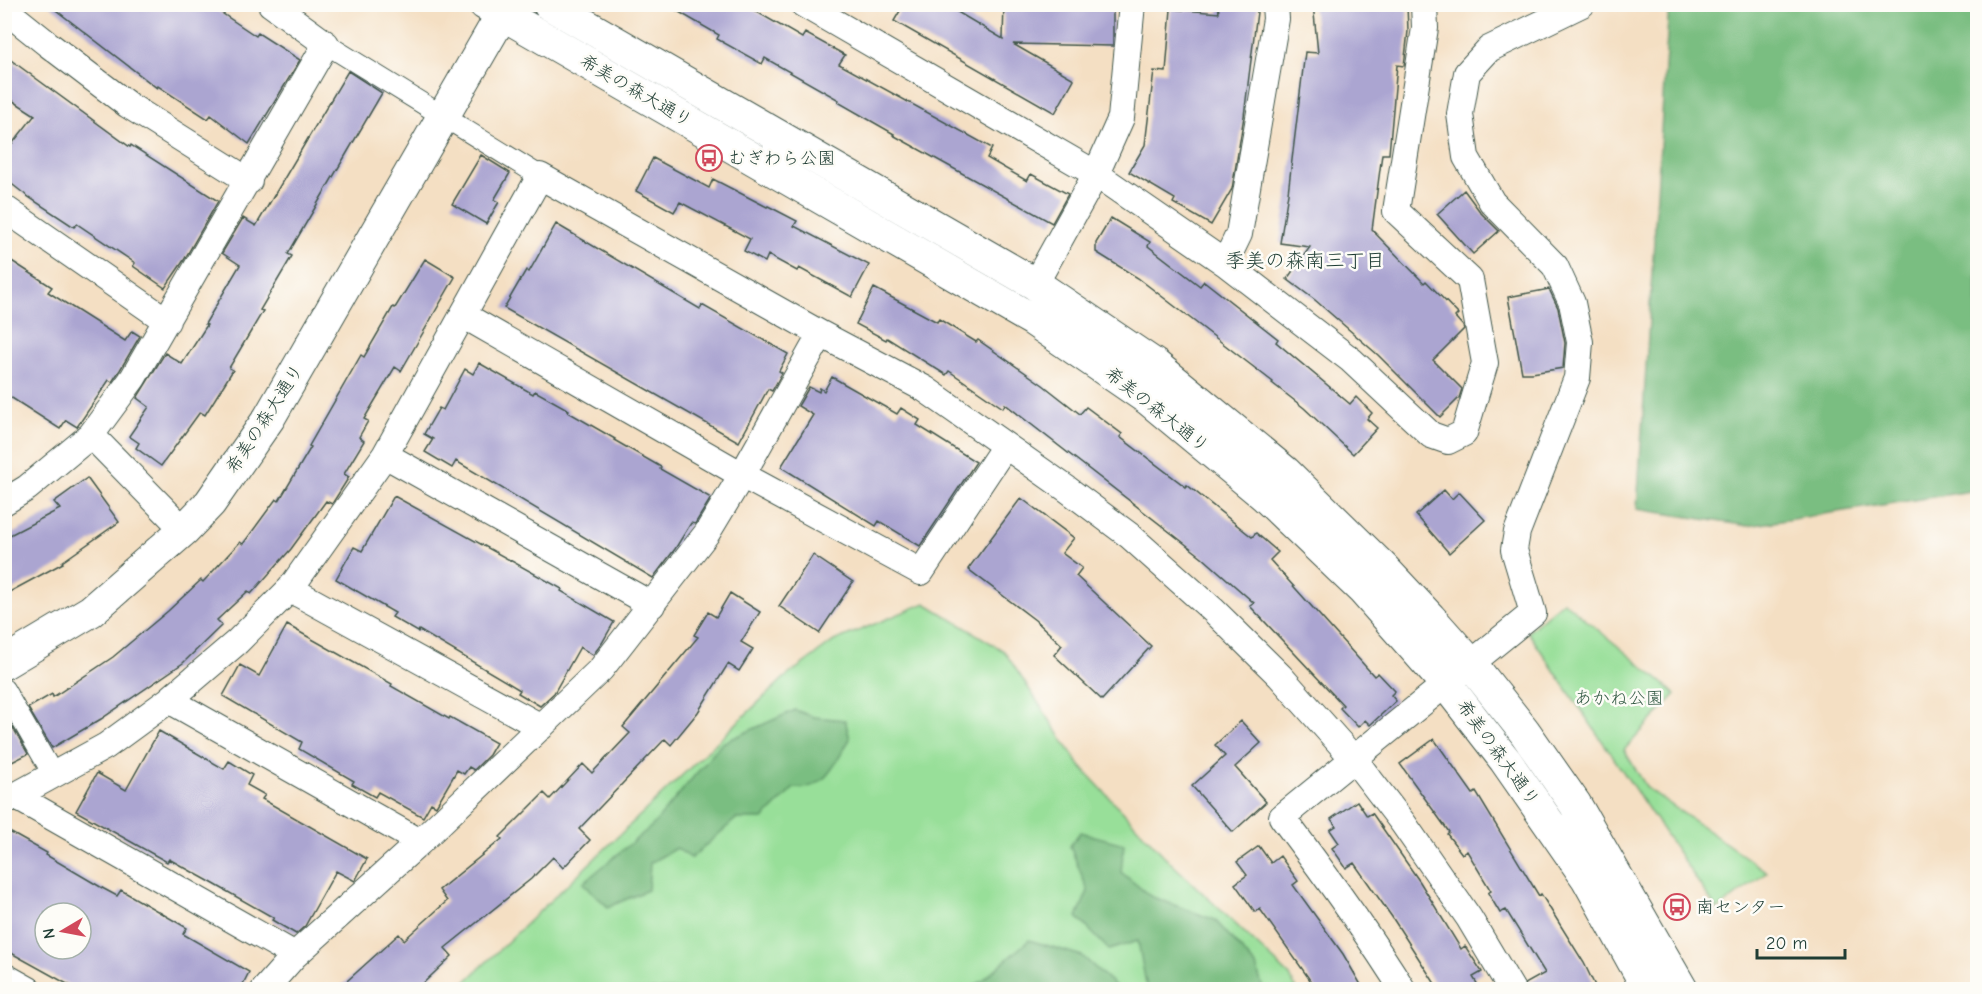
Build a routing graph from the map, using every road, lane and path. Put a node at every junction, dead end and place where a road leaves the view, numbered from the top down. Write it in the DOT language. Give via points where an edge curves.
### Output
graph roads {
  1 [pos="271,4"];
  2 [pos="549,4"];
  3 [pos="803,4"];
  4 [pos="1132,4"];
  5 [pos="1275,4"];
  6 [pos="1424,4"];
  7 [pos="1582,4"];
  8 [pos="498,8"];
  9 [pos="4,9"];
  10 [pos="326,44"];
  11 [pos="443,115"];
  12 [pos="1096,174"];
  13 [pos="540,176"];
  14 [pos="249,181"];
  15 [pos="4,208"];
  16 [pos="1225,263"];
  17 [pos="1035,284"];
  18 [pos="463,315"];
  19 [pos="167,321"];
  20 [pos="821,334"];
  21 [pos="91,435"];
  22 [pos="1005,446"];
  23 [pos="384,455"];
  24 [pos="742,475"];
  25 [pos="4,502"];
  26 [pos="184,530"];
  27 [pos="290,589"];
  28 [pos="652,605"];
  29 [pos="4,663"];
  30 [pos="1471,664"];
  31 [pos="1446,684"];
  32 [pos="4,689"];
  33 [pos="169,700"];
  34 [pos="541,727"];
  35 [pos="1353,759"];
  36 [pos="54,776"];
  37 [pos="10,799"];
  38 [pos="420,842"];
  39 [pos="296,955"];
  40 [pos="4,976"];
  41 [pos="29,990"];
  42 [pos="264,990"];
  43 [pos="1403,990"];
  44 [pos="1512,990"];
  45 [pos="1649,990"];
  46 [pos="1682,990"];
  1 -- 10 [label="street"];
  2 -- 17 [label="street, 希美の森大通り"];
  3 -- 12 [label="street"];
  4 -- 12 [label="street" via="1121,118"];
  5 -- 16 [label="street" via="1276,19 1239,234"];
  6 -- 16 [label="street" via="1425,28 1396,211 1470,280 1485,363 1464,433 1448,441 1431,435 1351,360"];
  7 -- 30 [label="street" via="1489,49 1467,73 1460,114 1466,157 1492,201 1555,266 1572,303 1580,342 1577,378 1516,532 1514,550 1533,614"];
  8 -- 11 [label="street, 希美の森大通り"];
  8 -- 31 [label="street, 希美の森大通り" via="1033,320 1148,399 1265,496 1364,590"];
  9 -- 14 [label="street" via="128,105"];
  10 -- 11 [label="street"];
  10 -- 14 [label="street"];
  11 -- 13 [label="street"];
  11 -- 26 [label="street, 希美の森大通り" via="269,418 210,503"];
  12 -- 16 [label="street"];
  12 -- 17 [label="street"];
  13 -- 18 [label="street"];
  13 -- 20 [label="street"];
  14 -- 19 [label="street"];
  15 -- 19 [label="street"];
  17 -- 30 [label="street, 希美の森大通り" via="1155,365 1285,472 1383,568"];
  18 -- 23 [label="street"];
  18 -- 24 [label="street"];
  19 -- 21 [label="street" via="134,378"];
  20 -- 22 [label="street" via="925,389"];
  20 -- 24 [label="street"];
  21 -- 25 [label="street"];
  21 -- 26 [label="street"];
  22 -- 24 [label="street" via="921,572"];
  22 -- 35 [label="street" via="1130,536 1214,611 1280,676"];
  23 -- 27 [label="street"];
  23 -- 28 [label="street"];
  24 -- 28 [label="street" via="707,533"];
  26 -- 29 [label="street, 希美の森大通り" via="91,611"];
  27 -- 33 [label="street" via="237,642"];
  27 -- 34 [label="street"];
  28 -- 34 [label="street" via="601,669"];
  30 -- 31 [label="street"];
  30 -- 46 [label="street, 希美の森大通り" via="1575,804"];
  31 -- 35 [label="street"];
  31 -- 45 [label="street, 希美の森大通り" via="1505,760 1587,878"];
  32 -- 36 [label="street"];
  33 -- 36 [label="street" via="106,746"];
  33 -- 38 [label="street"];
  34 -- 38 [label="street"];
  35 -- 43 [label="street" via="1282,818"];
  35 -- 44 [label="street" via="1469,918"];
  36 -- 37 [label="street"];
  37 -- 39 [label="street"];
  38 -- 39 [label="street"];
  39 -- 42 [label="street"];
  40 -- 41 [label="street"];
}
